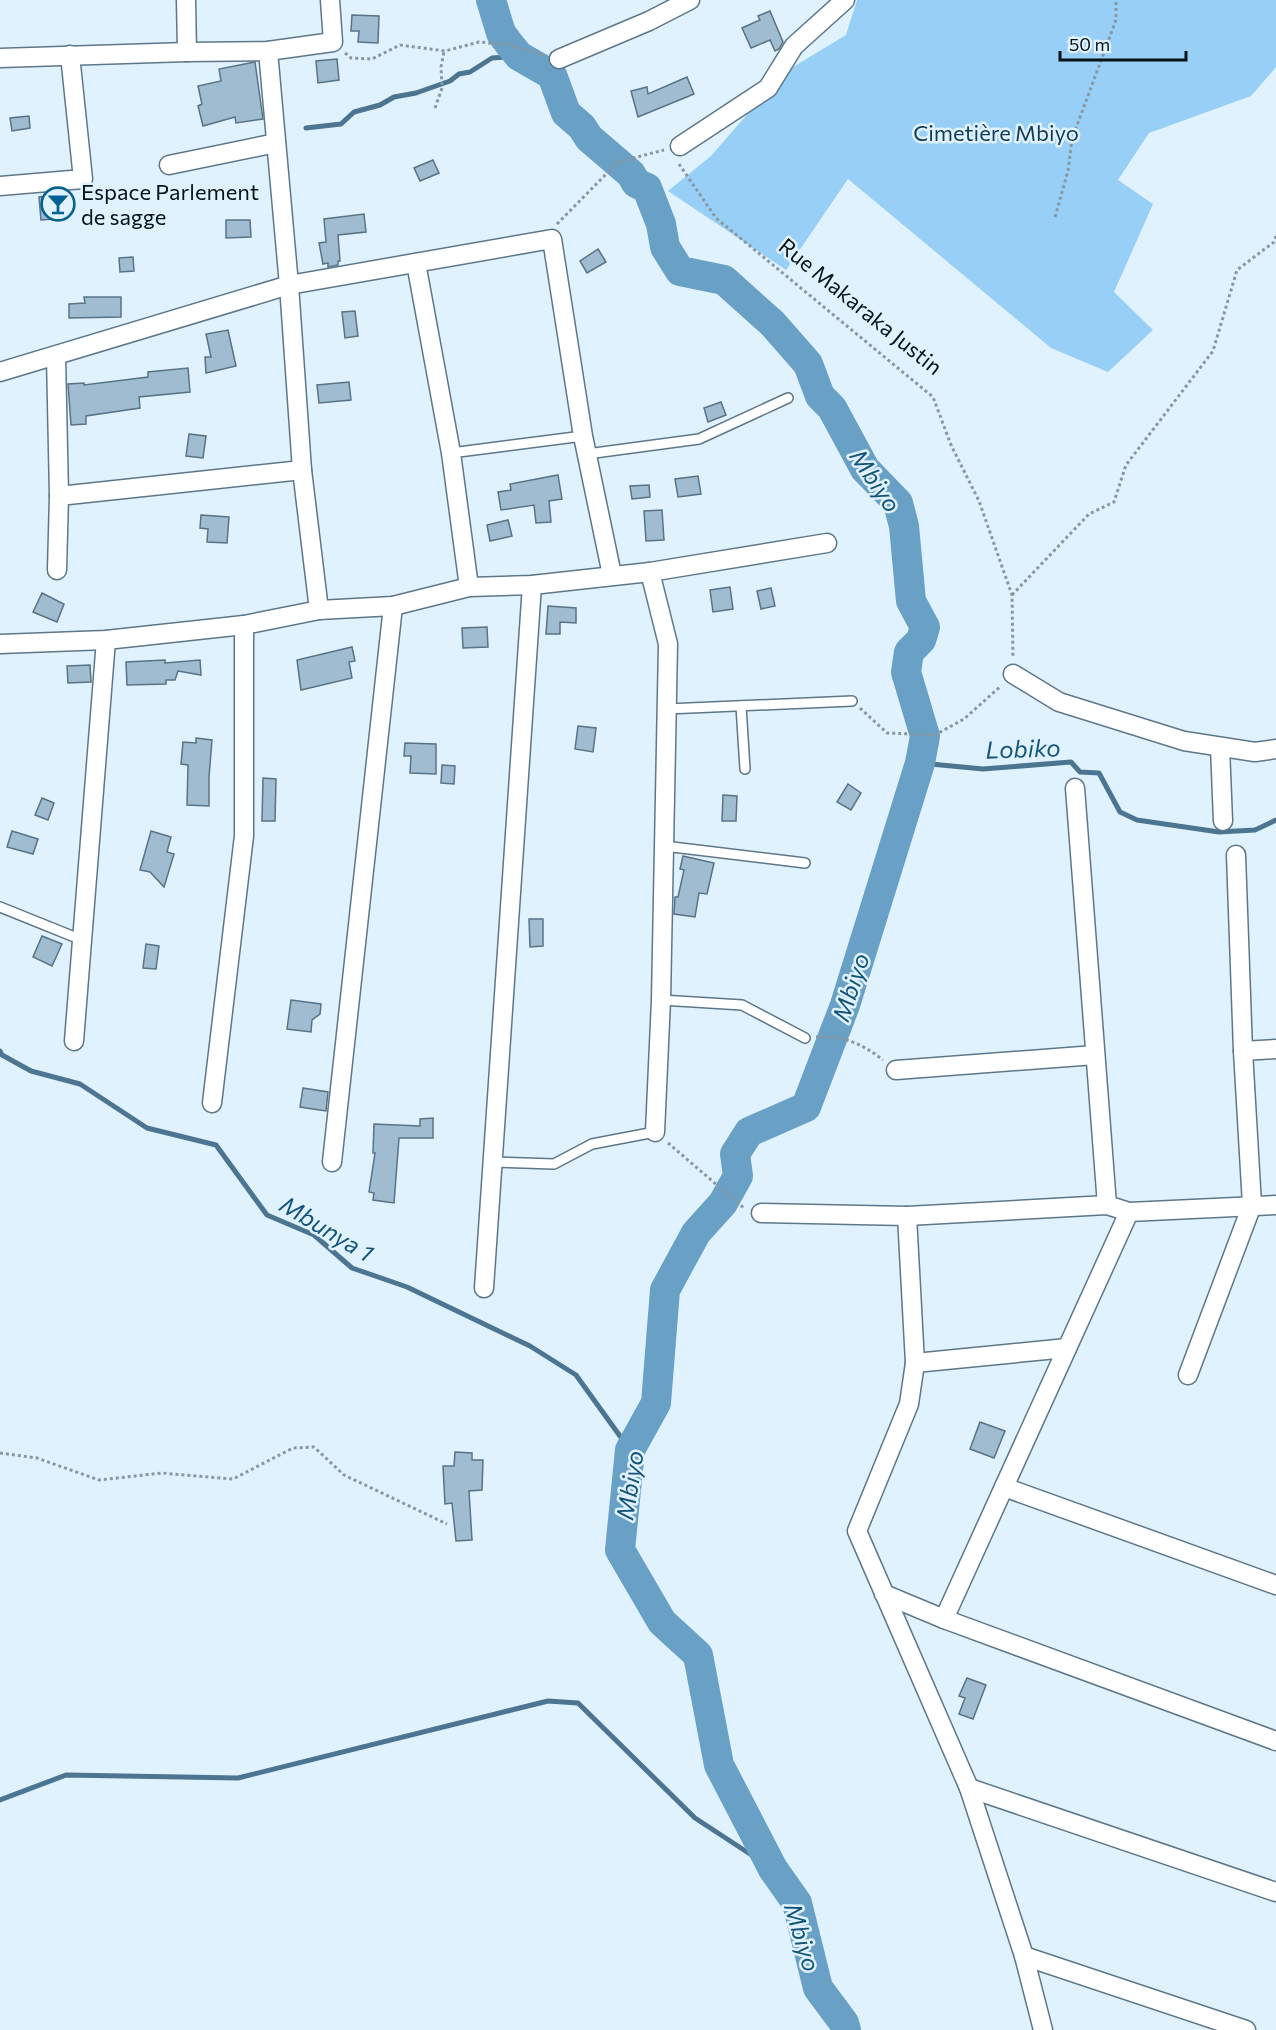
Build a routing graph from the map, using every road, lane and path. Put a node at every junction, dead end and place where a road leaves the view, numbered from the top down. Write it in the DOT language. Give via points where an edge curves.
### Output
graph roads {
  1 [pos="186,0"];
  2 [pos="330,0"];
  3 [pos="690,0"];
  4 [pos="845,0"];
  5 [pos="1116,0"];
  6 [pos="333,42"];
  7 [pos="268,51"];
  8 [pos="445,51"];
  9 [pos="187,52"];
  10 [pos="70,56"];
  11 [pos="0,58"];
  12 [pos="559,59"];
  13 [pos="435,108"];
  14 [pos="276,143"];
  15 [pos="674,147"];
  16 [pos="169,165"];
  17 [pos="0,186"];
  18 [pos="1055,217"];
  19 [pos="1276,236"];
  20 [pos="552,239"];
  21 [pos="416,262"];
  22 [pos="289,285"];
  23 [pos="56,356"];
  24 [pos="0,372"];
  25 [pos="788,398"];
  26 [pos="584,436"];
  27 [pos="451,453"];
  28 [pos="587,454"];
  29 [pos="302,470"];
  30 [pos="59,496"];
  31 [pos="827,543"];
  32 [pos="57,570"];
  33 [pos="650,572"];
  34 [pos="612,575"];
  35 [pos="532,585"];
  36 [pos="469,587"];
  37 [pos="1012,595"];
  38 [pos="393,606"];
  39 [pos="319,610"];
  40 [pos="244,625"];
  41 [pos="106,640"];
  42 [pos="0,644"];
  43 [pos="1013,674"];
  44 [pos="852,701"];
  45 [pos="741,706"];
  46 [pos="667,709"];
  47 [pos="1220,747"];
  48 [pos="1276,749"];
  49 [pos="745,769"];
  50 [pos="1075,788"];
  51 [pos="1222,821"];
  52 [pos="664,846"];
  53 [pos="1236,855"];
  54 [pos="805,863"];
  55 [pos="0,907"];
  56 [pos="82,940"];
  57 [pos="661,1000"];
  58 [pos="805,1038"];
  59 [pos="74,1041"];
  60 [pos="1276,1048"];
  61 [pos="1243,1051"];
  62 [pos="1095,1055"];
  63 [pos="896,1070"];
  64 [pos="212,1103"];
  65 [pos="655,1132"];
  66 [pos="332,1162"];
  67 [pos="492,1162"];
  68 [pos="734,1201"];
  69 [pos="1107,1205"];
  70 [pos="1252,1205"];
  71 [pos="1276,1205"];
  72 [pos="1129,1212"];
  73 [pos="761,1213"];
  74 [pos="907,1216"];
  75 [pos="484,1288"];
  76 [pos="1067,1348"];
  77 [pos="915,1363"];
  78 [pos="1188,1375"];
  79 [pos="0,1453"];
  80 [pos="1004,1487"];
  81 [pos="447,1524"];
  82 [pos="1276,1585"];
  83 [pos="884,1594"];
  84 [pos="944,1620"];
  85 [pos="1276,1741"];
  86 [pos="969,1788"];
  87 [pos="1276,1892"];
  88 [pos="1024,1956"];
  89 [pos="1042,2030"];
  90 [pos="1245,2030"];
  1 -- 9 [label="street"];
  2 -- 6 [label="street"];
  3 -- 12 [label="street"];
  4 -- 15 [label="street" via="794,46 768,87"];
  5 -- 18 [label="path" via="1116,20 1072,139"];
  6 -- 7 [label="street"];
  6 -- 8 [label="path" via="351,58 372,59 400,45"];
  7 -- 9 [label="street"];
  7 -- 14 [label="street"];
  8 -- 12 [label="path" via="479,42 510,45"];
  8 -- 13 [label="path" via="442,88"];
  9 -- 10 [label="street"];
  10 -- 11 [label="street"];
  10 -- 17 [label="street" via="83,179"];
  14 -- 16 [label="street"];
  14 -- 22 [label="street"];
  15 -- 20 [label="path" via="618,162 555,226"];
  15 -- 37 [label="path, Rue Makaraka Justin" via="716,218 933,397 951,446 979,501"];
  19 -- 37 [label="path" via="1274,242 1237,270 1213,351 1126,465 1114,502 1089,514"];
  20 -- 21 [label="street"];
  20 -- 26 [label="street"];
  21 -- 22 [label="street"];
  21 -- 27 [label="street"];
  22 -- 23 [label="street"];
  22 -- 29 [label="street"];
  23 -- 24 [label="street"];
  23 -- 30 [label="street"];
  25 -- 28 [label="lane" via="699,439"];
  26 -- 27 [label="lane"];
  26 -- 28 [label="street"];
  27 -- 36 [label="street"];
  28 -- 34 [label="street"];
  29 -- 30 [label="street"];
  29 -- 39 [label="street"];
  30 -- 32 [label="street"];
  31 -- 33 [label="street"];
  33 -- 34 [label="street"];
  33 -- 46 [label="street" via="668,644"];
  34 -- 35 [label="street"];
  35 -- 36 [label="street"];
  35 -- 67 [label="street"];
  36 -- 38 [label="street"];
  37 -- 43 [label="path, Rue Makaraka Justin"];
  38 -- 39 [label="street"];
  38 -- 66 [label="street"];
  39 -- 40 [label="street"];
  40 -- 41 [label="street"];
  40 -- 64 [label="street" via="244,836"];
  41 -- 42 [label="street"];
  41 -- 56 [label="street"];
  43 -- 44 [label="path" via="964,719 935,735 887,734"];
  43 -- 47 [label="street" via="1059,702 1184,741"];
  44 -- 45 [label="lane"];
  45 -- 46 [label="lane"];
  45 -- 49 [label="lane"];
  46 -- 52 [label="street"];
  47 -- 48 [label="street" via="1255,752"];
  47 -- 51 [label="street"];
  50 -- 62 [label="street"];
  52 -- 54 [label="lane"];
  52 -- 57 [label="street"];
  53 -- 61 [label="street"];
  55 -- 56 [label="lane"];
  56 -- 59 [label="street"];
  57 -- 58 [label="lane" via="742,1005"];
  57 -- 65 [label="street"];
  58 -- 63 [label="path" via="833,1036 865,1046"];
  60 -- 61 [label="street"];
  61 -- 70 [label="street"];
  62 -- 63 [label="street"];
  62 -- 69 [label="street"];
  65 -- 67 [label="lane" via="592,1144 554,1164"];
  65 -- 68 [label="path"];
  67 -- 75 [label="street"];
  69 -- 72 [label="street"];
  69 -- 74 [label="street"];
  70 -- 71 [label="street"];
  70 -- 72 [label="street"];
  70 -- 78 [label="street"];
  72 -- 76 [label="street"];
  73 -- 74 [label="street"];
  74 -- 77 [label="street"];
  76 -- 77 [label="street"];
  76 -- 80 [label="street"];
  77 -- 83 [label="street" via="909,1404 857,1531"];
  79 -- 81 [label="path" via="37,1458 99,1480 162,1473 233,1479 293,1448 314,1447 344,1475"];
  80 -- 82 [label="street"];
  80 -- 84 [label="street"];
  83 -- 84 [label="street"];
  83 -- 86 [label="street"];
  84 -- 85 [label="street"];
  86 -- 87 [label="street"];
  86 -- 88 [label="street"];
  88 -- 89 [label="street"];
  88 -- 90 [label="street"];
}
